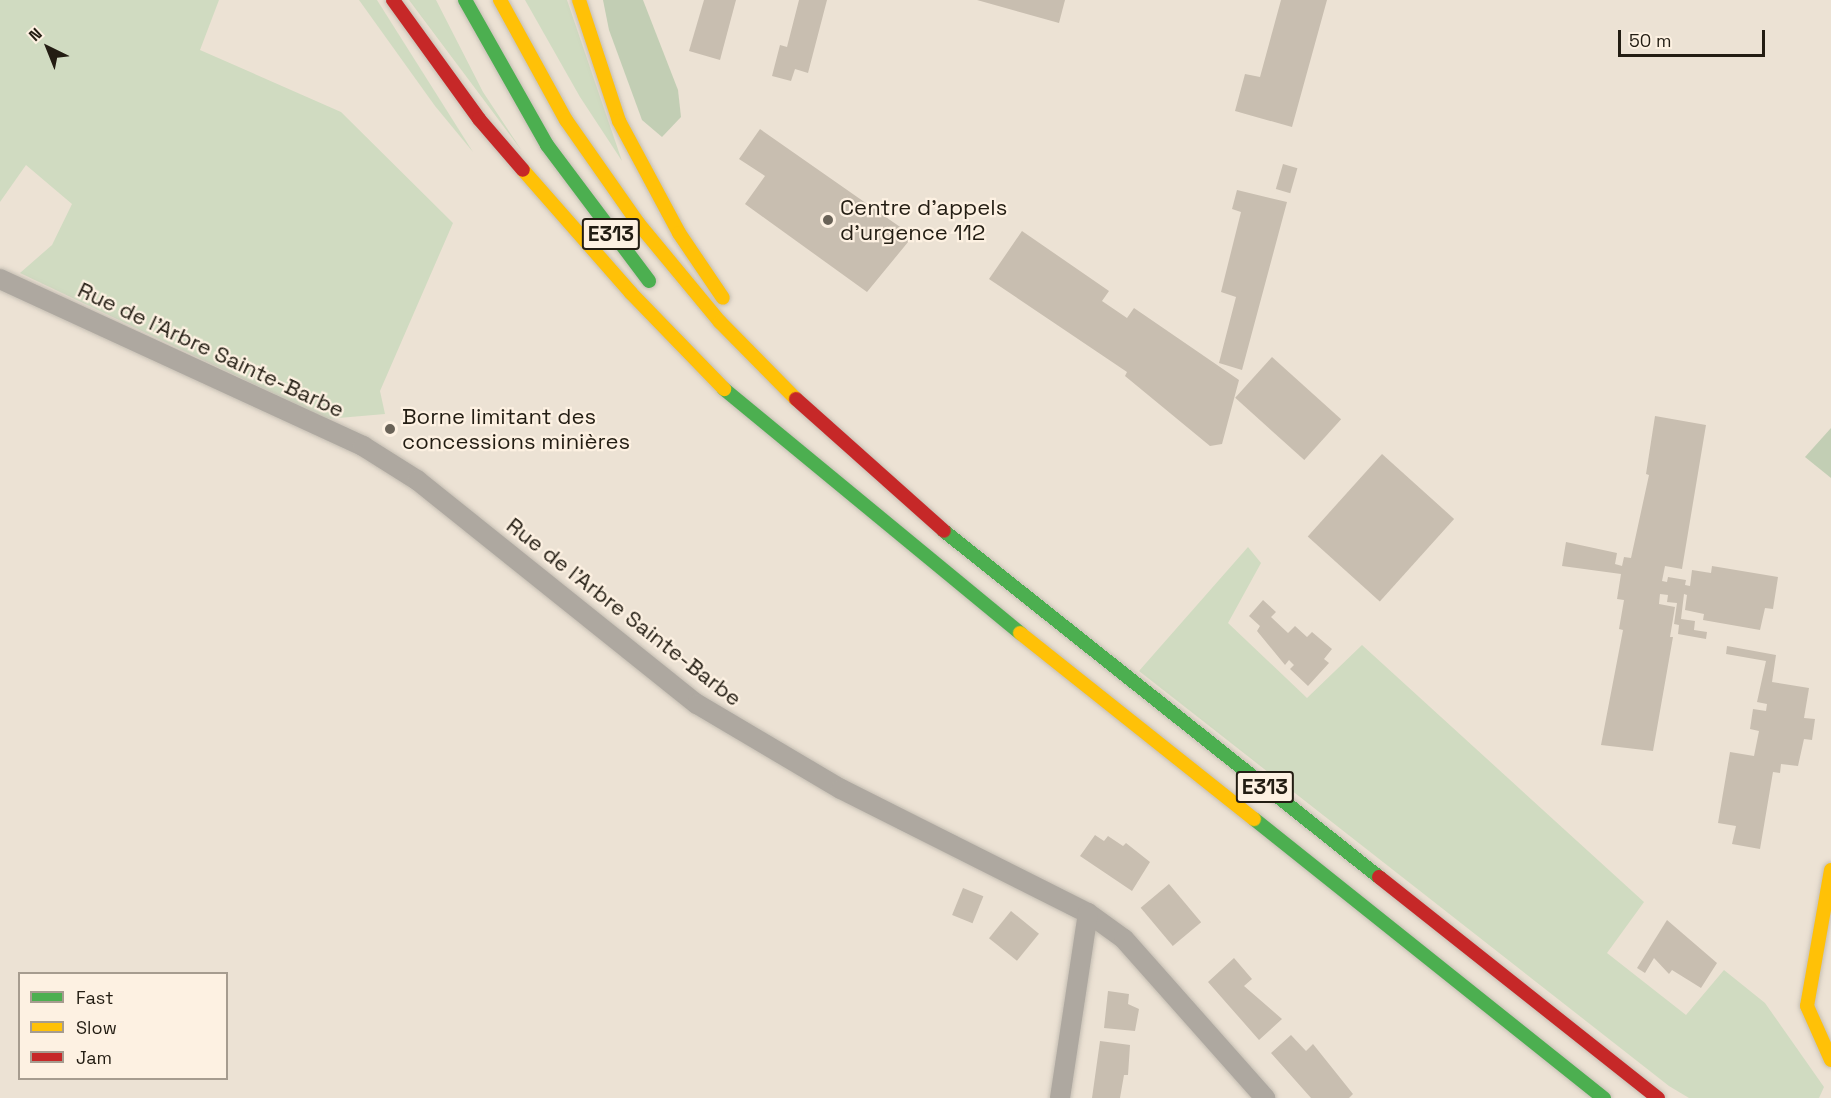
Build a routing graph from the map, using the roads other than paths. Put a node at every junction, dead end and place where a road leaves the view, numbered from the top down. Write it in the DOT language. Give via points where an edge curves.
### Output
graph roads {
  1 [pos="393,0"];
  2 [pos="465,0"];
  3 [pos="500,0"];
  4 [pos="579,0"];
  5 [pos="0,279"];
  6 [pos="658,291"];
  7 [pos="752,356"];
  8 [pos="717,359"];
  9 [pos="790,443"];
  10 [pos="1831,870"];
  11 [pos="1088,913"];
  12 [pos="1830,1056"];
  13 [pos="1059,1098"];
  14 [pos="1265,1098"];
  15 [pos="1604,1098"];
  16 [pos="1658,1098"];
  1 -- 9 [label="main road" via="479,119 631,293 731,397"];
  2 -- 6 [label="main road, E313" via="547,145 622,249"];
  3 -- 7 [label="main road, E313" via="566,120 609,184 689,287"];
  4 -- 7 [label="main road" via="619,121 648,180 733,314"];
  5 -- 11 [label="street, Rue de l'Arbre Sainte-Barbe" via="363,446 417,480 697,704 841,789"];
  7 -- 16 [label="main road, E313" via="874,473 966,551"];
  8 -- 9 [label="main road, E313"];
  9 -- 15 [label="main road, E313" via="933,564"];
  10 -- 12 [label="main road" via="1807,1006"];
  11 -- 13 [label="street"];
  11 -- 14 [label="street, Rue de l'Arbre Sainte-Barbe" via="1124,939"];
}
